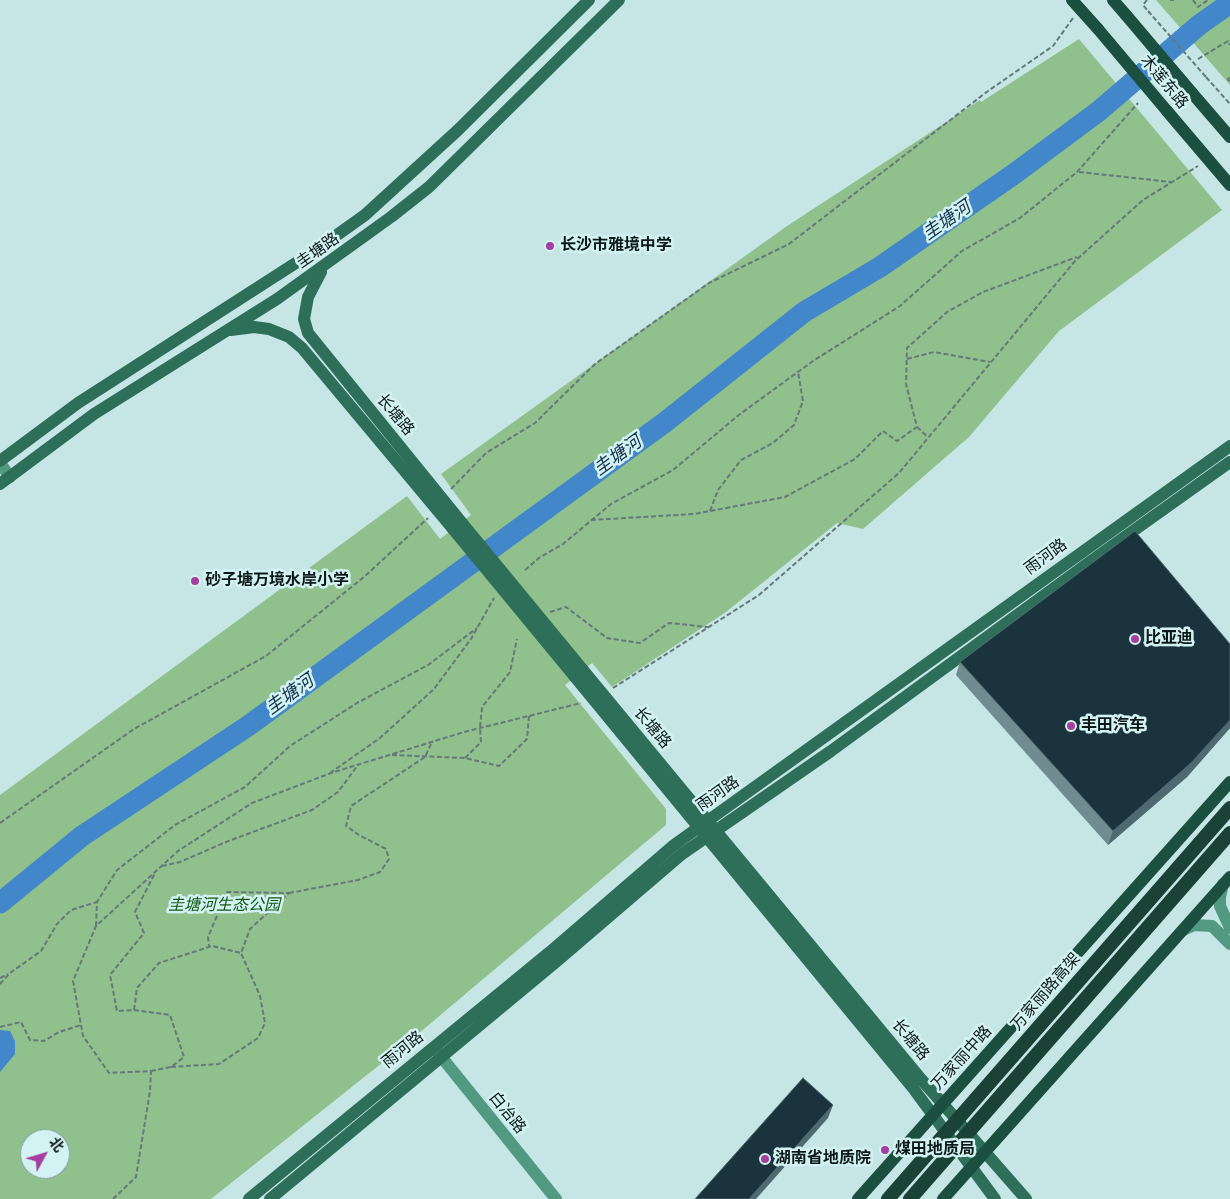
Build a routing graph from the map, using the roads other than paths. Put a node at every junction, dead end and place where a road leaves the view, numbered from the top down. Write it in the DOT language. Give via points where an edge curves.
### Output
graph roads {
  1 [pos="589,0"];
  2 [pos="619,0"];
  3 [pos="1113,0"];
  4 [pos="1076,4"];
  5 [pos="1230,137"];
  6 [pos="1230,185"];
  7 [pos="329,264"];
  8 [pos="229,330"];
  9 [pos="1230,446"];
  10 [pos="0,462"];
  11 [pos="1230,462"];
  12 [pos="5,480"];
  13 [pos="438,502"];
  14 [pos="1230,782"];
  15 [pos="1230,808"];
  16 [pos="707,829"];
  17 [pos="1230,833"];
  18 [pos="1227,880"];
  19 [pos="1230,928"];
  20 [pos="1183,930"];
  21 [pos="1230,944"];
  22 [pos="434,1053"];
  23 [pos="943,1104"];
  24 [pos="933,1115"];
  25 [pos="986,1152"];
  26 [pos="972,1168"];
  27 [pos="249,1199"];
  28 [pos="270,1199"];
  29 [pos="548,1199"];
  30 [pos="556,1199"];
  31 [pos="858,1199"];
  32 [pos="888,1199"];
  33 [pos="910,1199"];
  34 [pos="943,1199"];
  35 [pos="995,1199"];
  36 [pos="1026,1199"];
  1 -- 10 [label="main road, 圭塘路" via="458,130 365,215 78,403"];
  2 -- 7 [label="main road, 圭塘路" via="428,187"];
  3 -- 5 [label="main road, 木莲东路, bridge"];
  4 -- 6 [label="main road, 木莲东路, bridge"];
  7 -- 8 [label="main road, 圭塘路"];
  7 -- 13 [label="main road, 长塘路" via="316,277 308,297 304,319 308,333"];
  8 -- 12 [label="main road, 圭塘路" via="94,414"];
  8 -- 13 [label="main road, 长塘路" via="254,327 289,337"];
  9 -- 16 [label="main road, 雨河路"];
  10 -- 12 [label="street"];
  11 -- 16 [label="main road, 雨河路" via="831,751"];
  13 -- 16 [label="main road, 长塘路, bridge"];
  14 -- 23 [label="main road, 万家丽中路"];
  15 -- 32 [label="highway, 万家丽路高架, bridge"];
  16 -- 22 [label="main road, 雨河路" via="674,845"];
  16 -- 23 [label="main road, 长塘路"];
  16 -- 24 [label="main road, 长塘路"];
  17 -- 33 [label="highway, bridge"];
  18 -- 19 [label="street" via="1220,906"];
  18 -- 20 [label="main road"];
  20 -- 21 [label="street" via="1212,926"];
  20 -- 25 [label="main road"];
  22 -- 27 [label="main road, 雨河路"];
  22 -- 28 [label="main road, 雨河路"];
  22 -- 29 [label="street, 白冶路"];
  22 -- 30 [label="street, 白冶路"];
  23 -- 24 [label="main road, 万家丽中路"];
  23 -- 25 [label="main road, 长塘路"];
  24 -- 26 [label="main road, 长塘路"];
  24 -- 31 [label="main road, 万家丽中路"];
  25 -- 26 [label="main road"];
  25 -- 36 [label="main road, 长塘路"];
  26 -- 34 [label="main road"];
  26 -- 35 [label="main road, 长塘路"];
}
